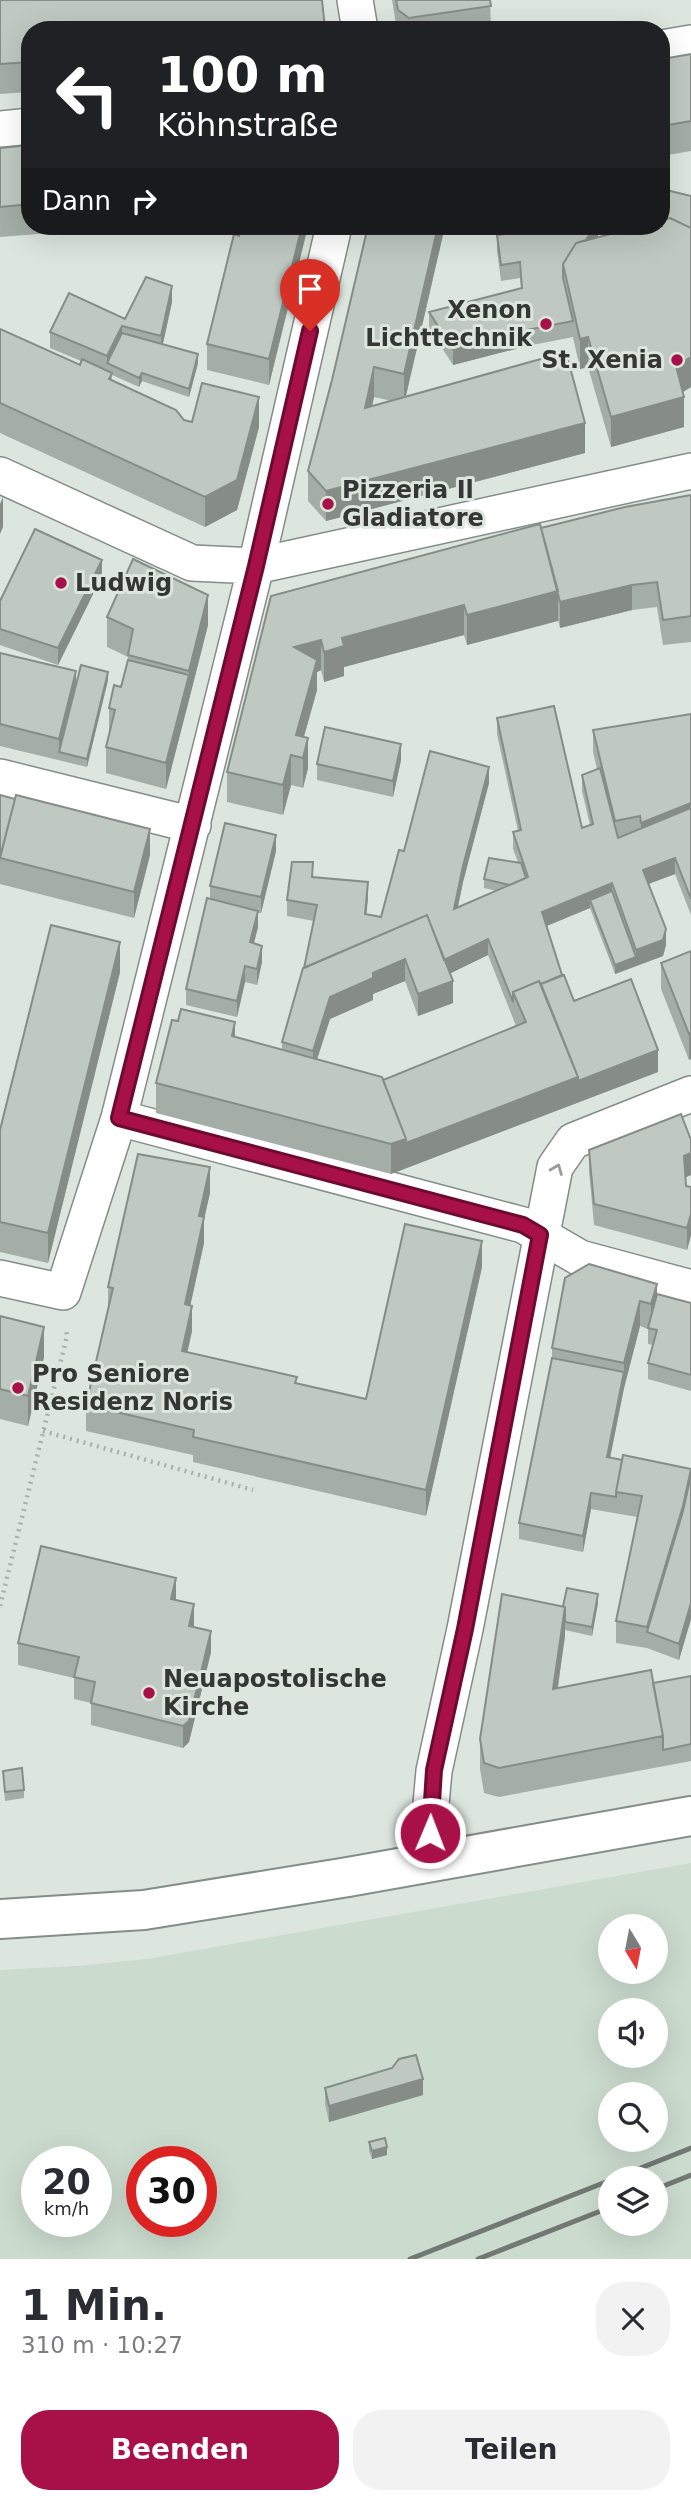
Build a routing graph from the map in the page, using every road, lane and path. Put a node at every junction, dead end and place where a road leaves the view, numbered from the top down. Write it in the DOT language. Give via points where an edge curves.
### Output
graph roads {
  1 [pos="355,0"];
  2 [pos="358,21"];
  3 [pos="691,43"];
  4 [pos="670,47"];
  5 [pos="21,127"];
  6 [pos="0,128"];
  7 [pos="332,235"];
  8 [pos="691,471"];
  9 [pos="0,475"];
  10 [pos="256,566"];
  11 [pos="0,777"];
  12 [pos="193,825"];
  13 [pos="691,1094"];
  14 [pos="119,1118"];
  15 [pos="540,1235"];
  16 [pos="0,1278"];
  17 [pos="691,1288"];
  18 [pos="63,1292"];
  19 [pos="43,1431"];
  20 [pos="253,1490"];
  21 [pos="0,1606"];
  22 [pos="691,1816"];
  23 [pos="432,1861"];
  24 [pos="0,1919"];
  1 -- 2 [label="street"];
  3 -- 4 [label="street"];
  5 -- 6 [label="street"];
  7 -- 10 [label="street"];
  8 -- 10 [label="street"];
  9 -- 10 [label="street" via="192,563"];
  10 -- 12 [label="street"];
  11 -- 12 [label="street"];
  12 -- 14 [label="street"];
  15 -- 13 [label="street, one-way" via="555,1167 573,1141"];
  14 -- 15 [label="street" via="523,1225"];
  14 -- 18 [label="street"];
  15 -- 17 [label="street" via="580,1258"];
  15 -- 23 [label="street" via="434,1770"];
  16 -- 18 [label="street"];
  18 -- 19 [label="path" via="67,1336"];
  19 -- 20 [label="path"];
  19 -- 21 [label="path"];
  22 -- 23 [label="main road"];
  23 -- 24 [label="main road" via="144,1910"];
}
